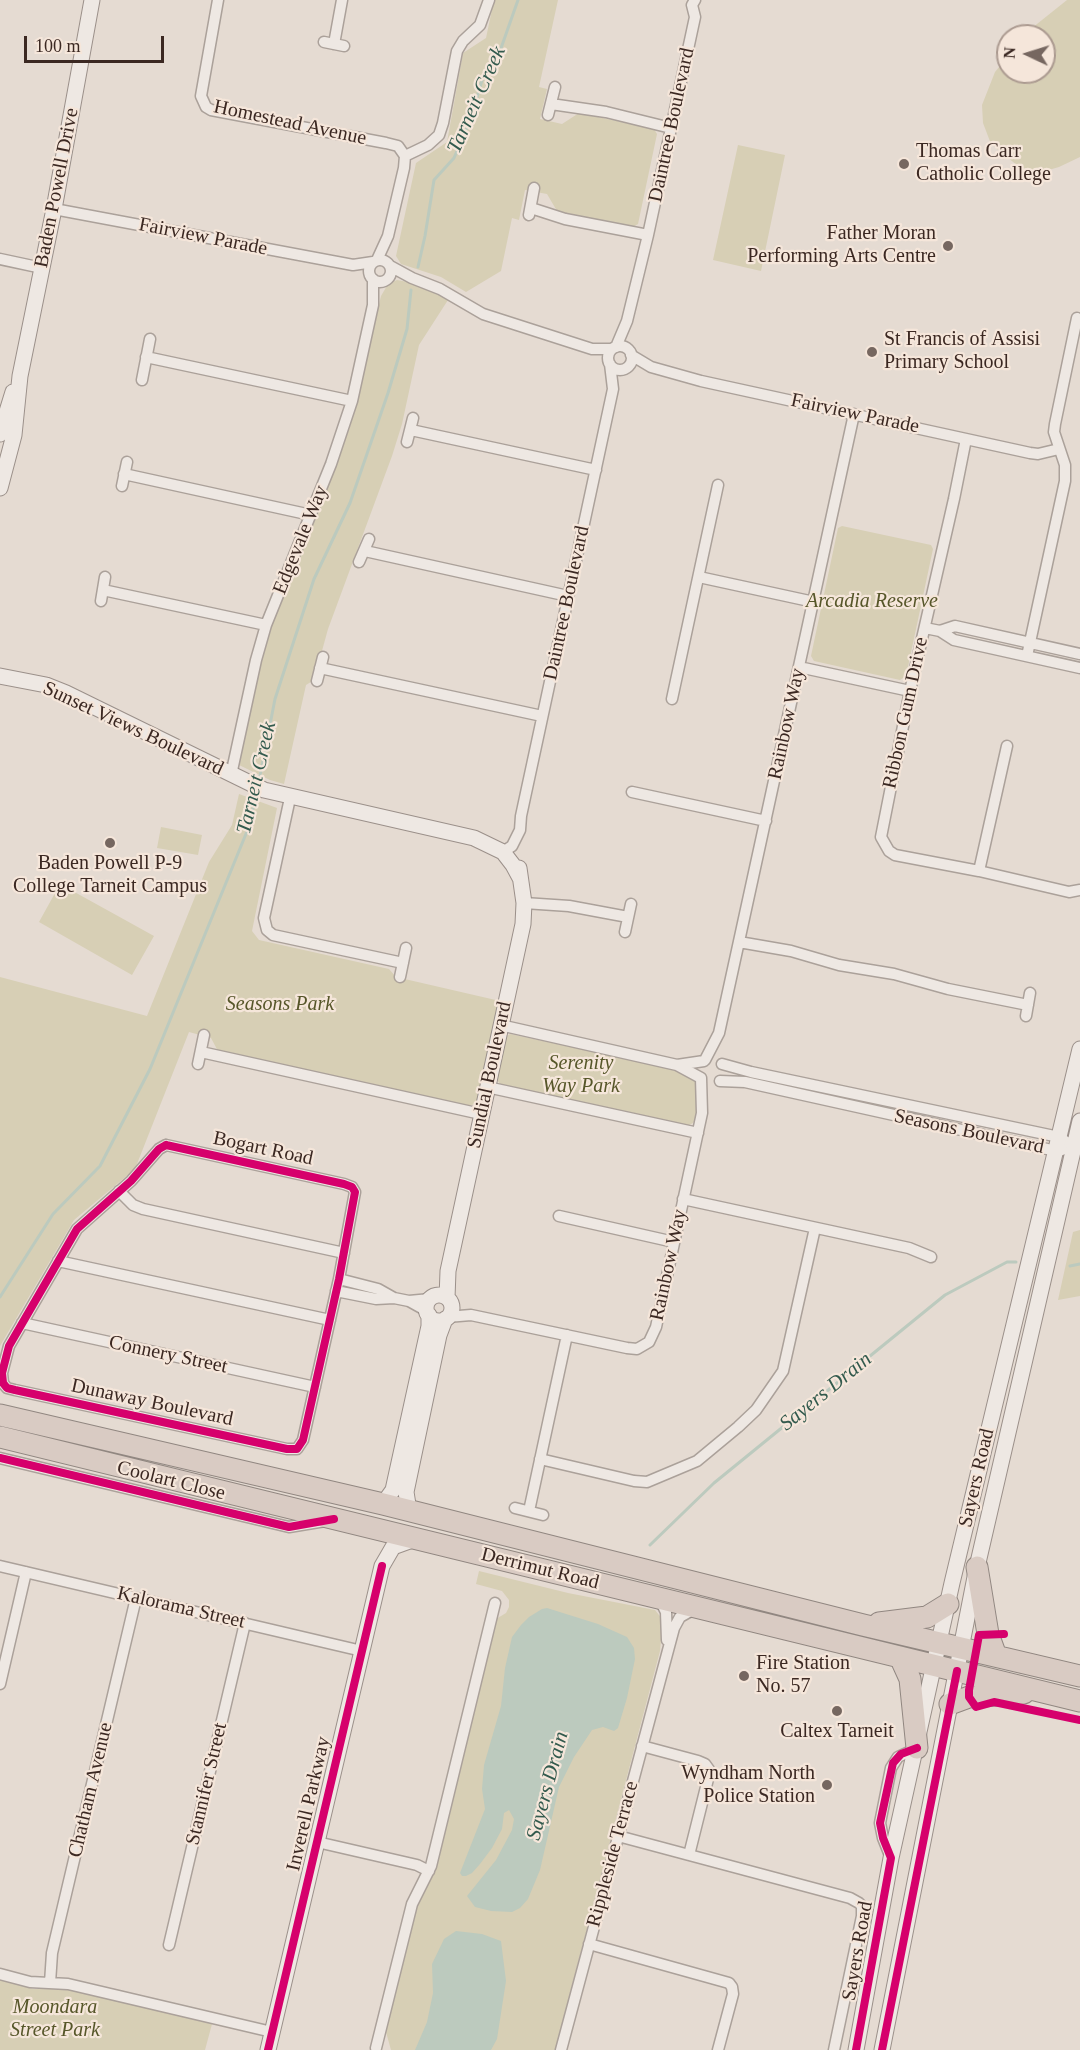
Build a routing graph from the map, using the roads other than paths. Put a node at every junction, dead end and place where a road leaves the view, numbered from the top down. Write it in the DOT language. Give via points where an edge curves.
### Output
graph roads {
  1 [pos="92,0"];
  2 [pos="218,0"];
  3 [pos="342,0"];
  4 [pos="489,0"];
  5 [pos="691,2"];
  6 [pos="334,44"];
  7 [pos="555,87"];
  8 [pos="551,104"];
  9 [pos="548,115"];
  10 [pos="671,128"];
  11 [pos="405,156"];
  12 [pos="534,188"];
  13 [pos="54,209"];
  14 [pos="648,235"];
  15 [pos="0,259"];
  16 [pos="382,263"];
  17 [pos="353,265"];
  18 [pos="42,268"];
  19 [pos="372,278"];
  20 [pos="412,278"];
  21 [pos="387,280"];
  22 [pos="373,305"];
  23 [pos="1077,318"];
  24 [pos="627,321"];
  25 [pos="150,339"];
  26 [pos="614,348"];
  27 [pos="592,349"];
  28 [pos="630,353"];
  29 [pos="146,357"];
  30 [pos="609,362"];
  31 [pos="651,367"];
  32 [pos="625,368"];
  33 [pos="142,380"];
  34 [pos="613,389"];
  35 [pos="352,401"];
  36 [pos="854,414"];
  37 [pos="414,418"];
  38 [pos="411,430"];
  39 [pos="5,434"];
  40 [pos="966,439"];
  41 [pos="407,442"];
  42 [pos="1059,449"];
  43 [pos="127,462"];
  44 [pos="596,470"];
  45 [pos="124,474"];
  46 [pos="718,485"];
  47 [pos="122,486"];
  48 [pos="0,488"];
  49 [pos="311,515"];
  50 [pos="369,539"];
  51 [pos="365,551"];
  52 [pos="359,562"];
  53 [pos="105,577"];
  54 [pos="699,577"];
  55 [pos="568,596"];
  56 [pos="814,602"];
  57 [pos="266,625"];
  58 [pos="925,628"];
  59 [pos="940,631"];
  60 [pos="1030,642"];
  61 [pos="1080,654"];
  62 [pos="1027,656"];
  63 [pos="799,667"];
  64 [pos="1080,668"];
  65 [pos="0,676"];
  66 [pos="317,681"];
  67 [pos="910,691"];
  68 [pos="672,699"];
  69 [pos="542,717"];
  70 [pos="1007,746"];
  71 [pos="231,775"];
  72 [pos="632,792"];
  73 [pos="290,798"];
  74 [pos="766,821"];
  75 [pos="506,848"];
  76 [pos="979,871"];
  77 [pos="1080,890"];
  78 [pos="524,903"];
  79 [pos="632,904"];
  80 [pos="628,917"];
  81 [pos="625,932"];
  82 [pos="739,942"];
  83 [pos="406,948"];
  84 [pos="403,963"];
  85 [pos="400,977"];
  86 [pos="1030,993"];
  87 [pos="1028,1005"];
  88 [pos="1026,1016"];
  89 [pos="500,1025"];
  90 [pos="720,1033"];
  91 [pos="204,1035"];
  92 [pos="1080,1049"];
  93 [pos="201,1052"];
  94 [pos="704,1061"];
  95 [pos="721,1063"];
  96 [pos="198,1064"];
  97 [pos="677,1065"];
  98 [pos="701,1078"];
  99 [pos="718,1082"];
  100 [pos="487,1087"];
  101 [pos="702,1113"];
  102 [pos="482,1114"];
  103 [pos="1080,1121"];
  104 [pos="698,1133"];
  105 [pos="1058,1144"];
  106 [pos="1074,1148"];
  107 [pos="119,1191"];
  108 [pos="683,1199"];
  109 [pos="559,1216"];
  110 [pos="815,1228"];
  111 [pos="674,1242"];
  112 [pos="344,1253"];
  113 [pos="931,1257"];
  114 [pos="58,1261"];
  115 [pos="339,1279"];
  116 [pos="367,1286"];
  117 [pos="336,1291"];
  118 [pos="364,1298"];
  119 [pos="394,1298"];
  120 [pos="436,1303"];
  121 [pos="471,1315"];
  122 [pos="446,1318"];
  123 [pos="330,1320"];
  124 [pos="22,1323"];
  125 [pos="567,1335"];
  126 [pos="315,1387"];
  127 [pos="0,1415"];
  128 [pos="991,1417"];
  129 [pos="1011,1420"];
  130 [pos="0,1437"];
  131 [pos="0,1458"];
  132 [pos="540,1459"];
  133 [pos="383,1504"];
  134 [pos="515,1508"];
  135 [pos="409,1510"];
  136 [pos="529,1511"];
  137 [pos="543,1515"];
  138 [pos="334,1519"];
  139 [pos="376,1529"];
  140 [pos="415,1539"];
  141 [pos="0,1566"];
  142 [pos="382,1566"];
  143 [pos="977,1567"];
  144 [pos="26,1572"];
  145 [pos="136,1598"];
  146 [pos="657,1598"];
  147 [pos="495,1603"];
  148 [pos="948,1604"];
  149 [pos="698,1608"];
  150 [pos="245,1623"];
  151 [pos="863,1625"];
  152 [pos="940,1643"];
  153 [pos="961,1648"];
  154 [pos="362,1651"];
  155 [pos="996,1656"];
  156 [pos="900,1657"];
  157 [pos="666,1658"];
  158 [pos="935,1666"];
  159 [pos="957,1671"];
  160 [pos="1080,1676"];
  161 [pos="0,1684"];
  162 [pos="1042,1692"];
  163 [pos="1080,1701"];
  164 [pos="950,1704"];
  165 [pos="642,1746"];
  166 [pos="917,1748"];
  167 [pos="618,1836"];
  168 [pos="317,1842"];
  169 [pos="689,1855"];
  170 [pos="429,1871"];
  171 [pos="589,1944"];
  172 [pos="169,1945"];
  173 [pos="0,1974"];
  174 [pos="50,1983"];
  175 [pos="272,2032"];
  176 [pos="376,2048"];
  177 [pos="268,2050"];
  178 [pos="561,2050"];
  179 [pos="718,2050"];
  180 [pos="834,2050"];
  181 [pos="856,2050"];
  182 [pos="882,2050"];
  1 -- 13 [label="street, Baden Powell Drive"];
  2 -- 11 [label="street, Homestead Avenue" via="201,96 206,107 386,143 398,146"];
  3 -- 6 [label="street"];
  4 -- 11 [label="street" via="480,25 457,51 439,135"];
  5 -- 10 [label="street, Daintree Boulevard" via="695,17"];
  7 -- 8 [label="street"];
  8 -- 9 [label="street"];
  8 -- 10 [label="street"];
  10 -- 14 [label="street, Daintree Boulevard"];
  11 -- 16 [label="street"];
  12 -- 14 [label="street" via="530,212"];
  13 -- 17 [label="street, Fairview Parade"];
  13 -- 18 [label="street, Baden Powell Drive"];
  14 -- 24 [label="street, Daintree Boulevard"];
  15 -- 18 [label="street"];
  16 -- 17 [label="street, Fairview Parade"];
  16 -- 19 [label="street" via="370,269"];
  16 -- 20 [label="street"];
  16 -- 21 [label="street" via="391,273"];
  17 -- 19 [label="street, Fairview Parade"];
  18 -- 39 [label="street, Baden Powell Drive"];
  19 -- 21 [label="street"];
  19 -- 22 [label="street, Edgevale Way"];
  20 -- 21 [label="street"];
  20 -- 27 [label="street" via="483,314"];
  21 -- 22 [label="street, Edgevale Way"];
  22 -- 35 [label="street, Edgevale Way"];
  23 -- 42 [label="street" via="1054,424"];
  24 -- 26 [label="street, Daintree Boulevard"];
  24 -- 28 [label="street, Daintree Boulevard"];
  25 -- 29 [label="street"];
  26 -- 27 [label="street"];
  26 -- 28 [label="street" via="623,346"];
  26 -- 30 [label="street"];
  27 -- 30 [label="street"];
  28 -- 31 [label="street, Fairview Parade"];
  28 -- 32 [label="street" via="631,362"];
  29 -- 33 [label="street"];
  29 -- 35 [label="street"];
  30 -- 32 [label="street" via="616,369"];
  30 -- 34 [label="street, Daintree Boulevard"];
  31 -- 32 [label="street, Fairview Parade"];
  31 -- 36 [label="street, Fairview Parade"];
  32 -- 34 [label="street, Daintree Boulevard"];
  34 -- 44 [label="street, Daintree Boulevard"];
  35 -- 49 [label="street, Edgevale Way"];
  36 -- 40 [label="street, Fairview Parade"];
  36 -- 56 [label="street, Rainbow Way"];
  37 -- 38 [label="street"];
  38 -- 41 [label="street"];
  38 -- 44 [label="street"];
  39 -- 48 [label="street, Baden Powell Drive"];
  40 -- 42 [label="street, Fairview Parade" via="1038,454"];
  40 -- 58 [label="street, Ribbon Gum Drive"];
  42 -- 60 [label="street" via="1065,481"];
  43 -- 45 [label="street"];
  44 -- 55 [label="street, Daintree Boulevard"];
  45 -- 47 [label="street"];
  45 -- 49 [label="street"];
  46 -- 54 [label="street"];
  49 -- 57 [label="street, Edgevale Way"];
  50 -- 51 [label="street"];
  51 -- 52 [label="street"];
  51 -- 55 [label="street"];
  53 -- 57 [label="street" via="102,595"];
  54 -- 56 [label="street"];
  54 -- 68 [label="street"];
  55 -- 69 [label="street, Daintree Boulevard"];
  56 -- 63 [label="street, Rainbow Way"];
  57 -- 71 [label="street, Edgevale Way"];
  58 -- 59 [label="street"];
  58 -- 67 [label="street, Ribbon Gum Drive"];
  59 -- 60 [label="street" via="955,626"];
  59 -- 62 [label="street" via="954,640"];
  60 -- 61 [label="street"];
  60 -- 62 [label="street"];
  62 -- 64 [label="street"];
  63 -- 67 [label="street"];
  63 -- 74 [label="street, Rainbow Way"];
  65 -- 71 [label="street, Sunset Views Boulevard" via="66,693"];
  66 -- 69 [label="street" via="322,663"];
  67 -- 76 [label="street, Ribbon Gum Drive" via="881,837 895,855"];
  69 -- 75 [label="street, Daintree Boulevard" via="519,834"];
  70 -- 76 [label="street"];
  71 -- 73 [label="street, Sunset Views Boulevard"];
  72 -- 74 [label="street"];
  73 -- 75 [label="street, Sunset Views Boulevard"];
  73 -- 84 [label="street" via="265,914 267,930 273,935"];
  74 -- 82 [label="street, Rainbow Way"];
  75 -- 78 [label="street, Sundial Boulevard" via="520,878"];
  76 -- 77 [label="street" via="1069,892"];
  78 -- 80 [label="street" via="569,906"];
  78 -- 89 [label="street, Sundial Boulevard"];
  79 -- 80 [label="street"];
  80 -- 81 [label="street"];
  82 -- 87 [label="street"];
  82 -- 90 [label="street, Rainbow Way"];
  83 -- 84 [label="street"];
  84 -- 85 [label="street"];
  86 -- 87 [label="street"];
  87 -- 88 [label="street"];
  89 -- 97 [label="street"];
  89 -- 100 [label="street, Sundial Boulevard"];
  90 -- 94 [label="street, Rainbow Way"];
  90 -- 95 [label="street, Rainbow Way"];
  91 -- 93 [label="street"];
  92 -- 105 [label="street, Sayers Road"];
  93 -- 96 [label="street"];
  93 -- 102 [label="street"];
  94 -- 95 [label="street" via="715,1059"];
  94 -- 97 [label="street"];
  94 -- 98 [label="street" via="699,1071"];
  95 -- 99 [label="street" via="724,1071"];
  95 -- 105 [label="street, Seasons Boulevard"];
  97 -- 98 [label="street"];
  98 -- 99 [label="street" via="707,1083"];
  98 -- 101 [label="street, Rainbow Way"];
  99 -- 101 [label="street, Rainbow Way"];
  99 -- 105 [label="street, Seasons Boulevard" via="745,1082"];
  100 -- 102 [label="street, Sundial Boulevard"];
  100 -- 104 [label="street"];
  101 -- 104 [label="street, Rainbow Way"];
  102 -- 120 [label="street, Sundial Boulevard" via="447,1271"];
  103 -- 106 [label="street, Sayers Road"];
  104 -- 108 [label="street, Rainbow Way"];
  105 -- 106 [label="street, Seasons Boulevard"];
  105 -- 128 [label="street, Sayers Road"];
  106 -- 129 [label="street, Sayers Road"];
  107 -- 112 [label="street" via="133,1206 142,1209"];
  107 -- 112 [label="street, Bogart Road" via="166,1145 344,1184 352,1187 356,1200"];
  107 -- 114 [label="street" via="81,1224"];
  108 -- 110 [label="street"];
  108 -- 111 [label="street, Rainbow Way"];
  109 -- 111 [label="street"];
  110 -- 113 [label="street" via="909,1248"];
  110 -- 132 [label="street" via="783,1371 756,1410 738,1427 697,1461 647,1482"];
  111 -- 125 [label="street, Rainbow Way" via="650,1342 632,1349"];
  112 -- 115 [label="street"];
  114 -- 123 [label="street"];
  114 -- 124 [label="street"];
  115 -- 116 [label="street"];
  115 -- 117 [label="street"];
  116 -- 118 [label="street"];
  116 -- 119 [label="street"];
  117 -- 118 [label="street"];
  117 -- 123 [label="street"];
  118 -- 119 [label="street"];
  119 -- 120 [label="street"];
  120 -- 121 [label="street, Rainbow Way"];
  120 -- 122 [label="street" via="438,1320"];
  120 -- 133 [label="street, Sundial Boulevard" via="393,1490"];
  121 -- 122 [label="street, Rainbow Way"];
  121 -- 125 [label="street, Rainbow Way"];
  122 -- 135 [label="street" via="439,1335 406,1492"];
  123 -- 126 [label="street"];
  124 -- 126 [label="street, Connery Street"];
  124 -- 126 [label="street, Dunaway Boulevard" via="7,1350 2,1376 7,1388 15,1390 297,1449 303,1440"];
  125 -- 132 [label="street"];
  127 -- 133 [label="highway, Derrimut Road"];
  128 -- 129 [label="street"];
  128 -- 148 [label="street, Sayers Road"];
  129 -- 143 [label="street, Sayers Road"];
  130 -- 138 [label="highway, Derrimut Road"];
  131 -- 138 [label="street, Coolart Close" via="285,1526"];
  132 -- 136 [label="street"];
  133 -- 135 [label="highway, Derrimut Road"];
  134 -- 136 [label="street"];
  135 -- 151 [label="highway, Derrimut Road"];
  136 -- 137 [label="street"];
  138 -- 139 [label="highway, Derrimut Road"];
  139 -- 140 [label="highway, Derrimut Road"];
  139 -- 142 [label="street, Inverell Parkway"];
  140 -- 142 [label="street, Inverell Parkway" via="393,1547"];
  140 -- 146 [label="highway, Derrimut Road"];
  141 -- 144 [label="street, Kalorama Street"];
  142 -- 154 [label="street, Inverell Parkway"];
  143 -- 153 [label="street, Sayers Road"];
  143 -- 155 [label="highway" via="988,1634"];
  144 -- 145 [label="street, Kalorama Street"];
  144 -- 161 [label="street"];
  145 -- 150 [label="street, Kalorama Street"];
  145 -- 174 [label="street, Chatham Avenue" via="52,1953"];
  146 -- 149 [label="highway, Derrimut Road"];
  146 -- 157 [label="street, Rippleside Terrace" via="666,1612"];
  147 -- 170 [label="street"];
  148 -- 151 [label="highway" via="927,1617"];
  148 -- 152 [label="street, Sayers Road"];
  149 -- 156 [label="highway, Derrimut Road"];
  149 -- 157 [label="street, Rippleside Terrace" via="680,1617"];
  150 -- 154 [label="street, Kalorama Street"];
  150 -- 172 [label="street, Stannifer Street"];
  151 -- 152 [label="highway, Derrimut Road"];
  152 -- 153 [label="highway, Derrimut Road"];
  152 -- 158 [label="street, Sayers Road"];
  153 -- 155 [label="highway, Derrimut Road"];
  153 -- 159 [label="street, Sayers Road"];
  154 -- 168 [label="street, Inverell Parkway"];
  155 -- 160 [label="highway, Derrimut Road"];
  156 -- 158 [label="highway, Derrimut Road"];
  156 -- 166 [label="highway" via="910,1679"];
  157 -- 165 [label="street, Rippleside Terrace"];
  158 -- 159 [label="highway, Derrimut Road"];
  158 -- 166 [label="street, Sayers Road"];
  159 -- 162 [label="highway, Derrimut Road"];
  159 -- 164 [label="street, Sayers Road"];
  162 -- 163 [label="highway, Derrimut Road"];
  162 -- 164 [label="highway" via="969,1697"];
  164 -- 182 [label="street, Sayers Road"];
  165 -- 167 [label="street, Rippleside Terrace"];
  165 -- 169 [label="street" via="698,1761 709,1769"];
  166 -- 181 [label="street, Sayers Road" via="891,1858"];
  167 -- 169 [label="street"];
  167 -- 171 [label="street, Rippleside Terrace"];
  168 -- 170 [label="street"];
  168 -- 175 [label="street, Inverell Parkway"];
  169 -- 180 [label="street" via="849,1898 862,1906"];
  170 -- 176 [label="street" via="412,1904"];
  171 -- 178 [label="street, Rippleside Terrace"];
  171 -- 179 [label="street" via="729,1983 733,1994"];
  173 -- 174 [label="street"];
  174 -- 175 [label="street"];
  175 -- 177 [label="street, Inverell Parkway"];
}
